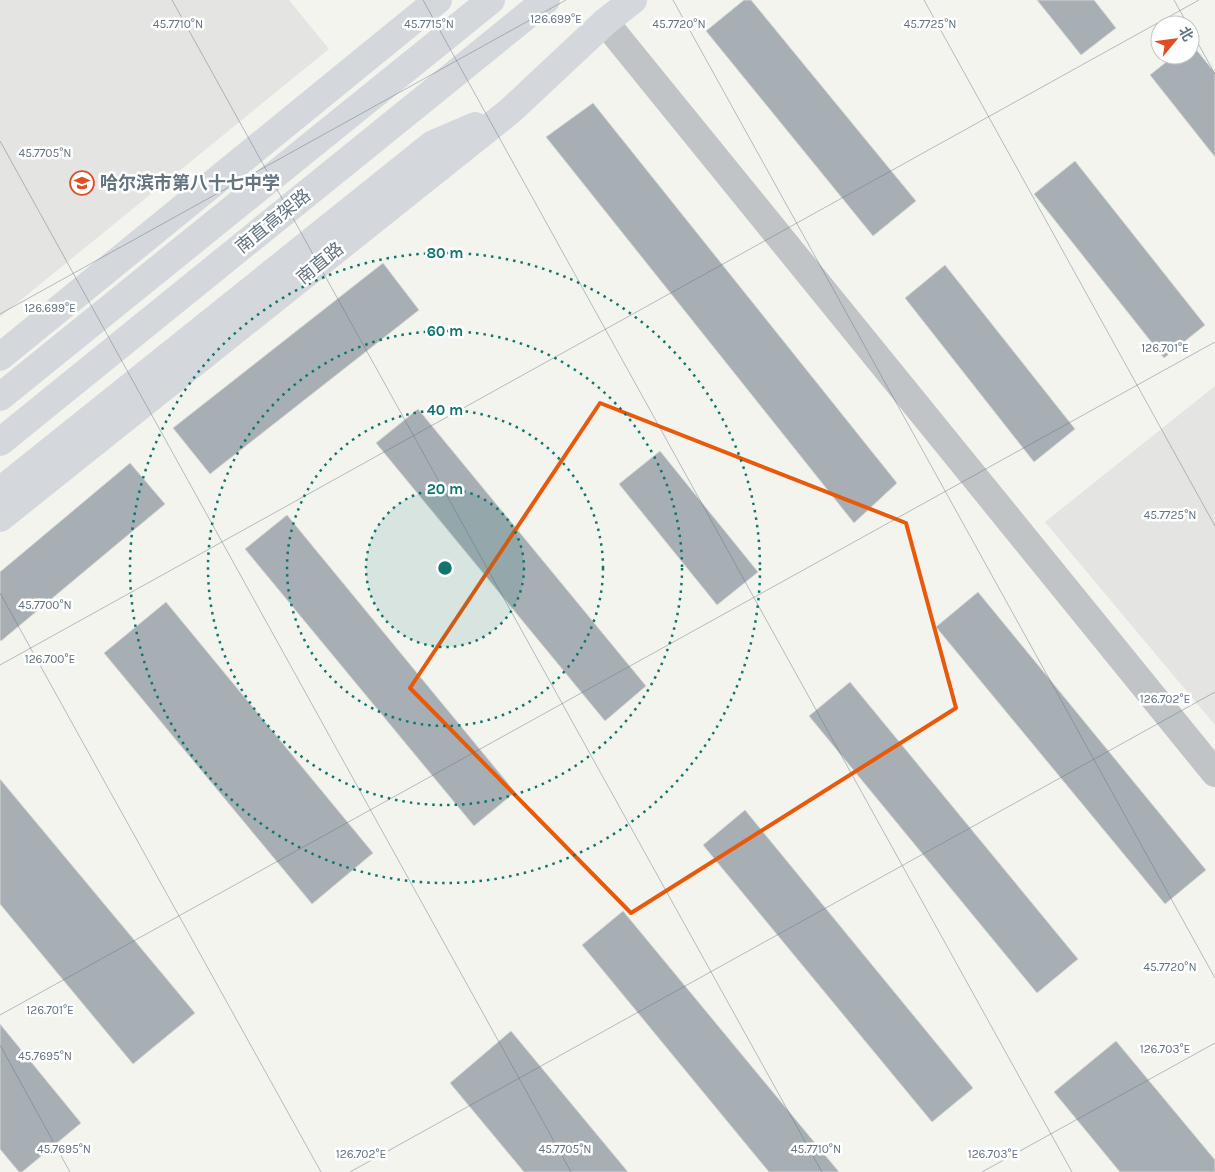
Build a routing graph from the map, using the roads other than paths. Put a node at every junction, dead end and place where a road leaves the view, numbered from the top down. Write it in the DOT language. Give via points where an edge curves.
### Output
graph roads {
  1 [pos="414,0"];
  2 [pos="438,0"];
  3 [pos="491,0"];
  4 [pos="546,0"];
  5 [pos="633,0"];
  6 [pos="605,22"];
  7 [pos="510,110"];
  8 [pos="0,348"];
  9 [pos="0,357"];
  10 [pos="0,397"];
  11 [pos="0,442"];
  12 [pos="0,491"];
  13 [pos="0,518"];
  14 [pos="1215,773"];
  1 -- 8 [label="highway"];
  2 -- 9 [label="highway"];
  3 -- 10 [label="highway, 南直高架路"];
  4 -- 11 [label="highway, 南直高架路"];
  5 -- 6 [label="highway, 南直路"];
  6 -- 7 [label="highway, 南直路"];
  6 -- 14 [label="street"];
  7 -- 12 [label="highway" via="433,144"];
  7 -- 13 [label="highway, 南直路"];
}
